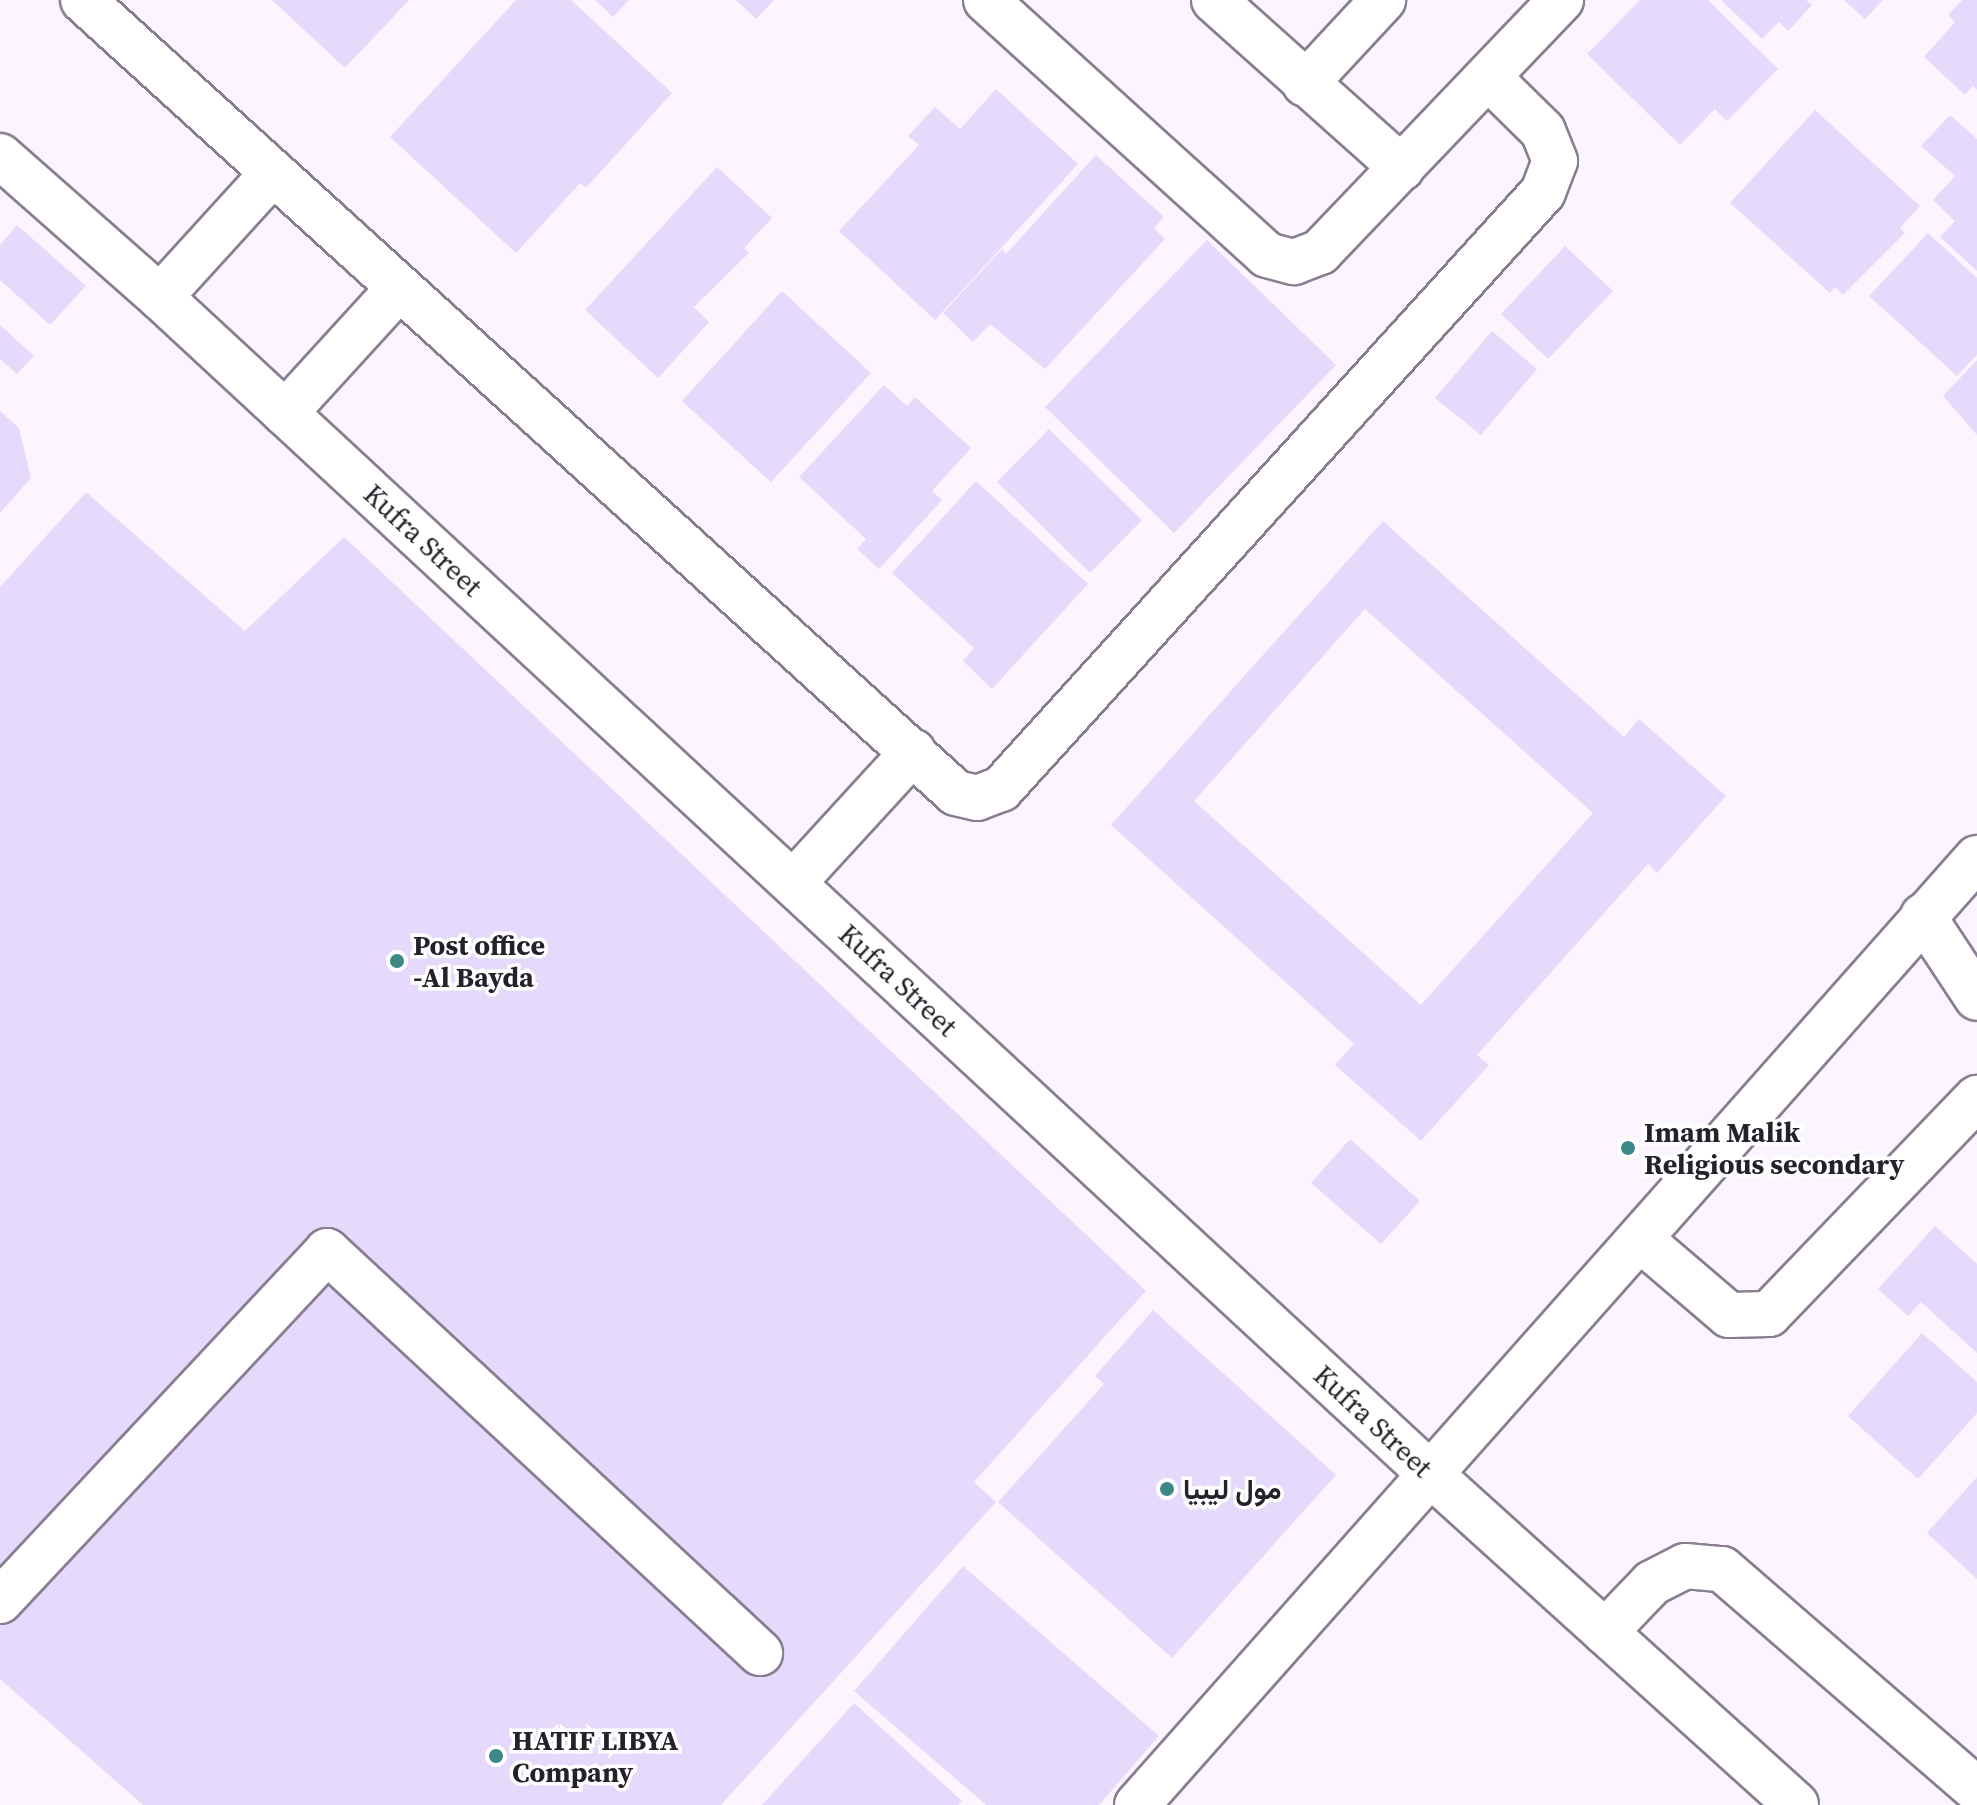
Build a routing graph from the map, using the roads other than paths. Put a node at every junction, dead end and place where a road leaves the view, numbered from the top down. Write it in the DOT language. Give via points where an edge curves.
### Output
graph roads {
  1 [pos="83,0"];
  2 [pos="986,0"];
  3 [pos="1214,0"];
  4 [pos="1383,0"];
  5 [pos="1561,0"];
  6 [pos="1488,77"];
  7 [pos="1305,84"];
  8 [pos="0,156"];
  9 [pos="1402,168"];
  10 [pos="273,173"];
  11 [pos="399,288"];
  12 [pos="160,297"];
  13 [pos="285,413"];
  14 [pos="913,752"];
  15 [pos="1977,858"];
  16 [pos="793,883"];
  17 [pos="1923,916"];
  18 [pos="1977,998"];
  19 [pos="1977,1098"];
  20 [pos="1640,1239"];
  21 [pos="1428,1472"];
  22 [pos="0,1601"];
  23 [pos="1605,1632"];
  24 [pos="760,1653"];
  25 [pos="1977,1790"];
  26 [pos="1137,1805"];
  27 [pos="1796,1805"];
  1 -- 10 [label="street"];
  2 -- 9 [label="street" via="1267,255 1294,262 1320,252"];
  3 -- 7 [label="street"];
  4 -- 7 [label="street"];
  5 -- 6 [label="street"];
  6 -- 9 [label="street"];
  6 -- 14 [label="street" via="1543,131 1555,161 1543,192 1001,789 977,798 956,793"];
  7 -- 9 [label="street"];
  8 -- 12 [label="street, Kufra Street"];
  10 -- 11 [label="street"];
  10 -- 12 [label="street"];
  11 -- 13 [label="street"];
  11 -- 14 [label="street"];
  12 -- 13 [label="street, Kufra Street"];
  13 -- 16 [label="street, Kufra Street"];
  14 -- 16 [label="street"];
  15 -- 17 [label="street"];
  16 -- 21 [label="street, Kufra Street"];
  17 -- 18 [label="street"];
  17 -- 20 [label="street"];
  19 -- 20 [label="street" via="1769,1314 1729,1315"];
  20 -- 21 [label="street"];
  21 -- 23 [label="street, Kufra Street"];
  21 -- 26 [label="street"];
  22 -- 24 [label="street" via="327,1251"];
  23 -- 25 [label="street" via="1652,1583 1685,1566 1722,1569"];
  23 -- 27 [label="street, Kufra Street"];
}
